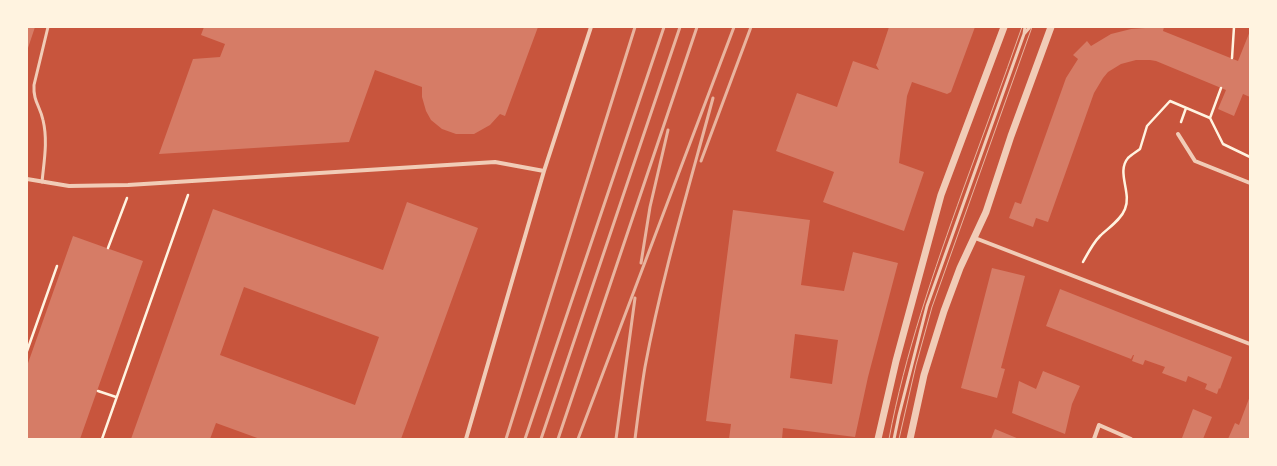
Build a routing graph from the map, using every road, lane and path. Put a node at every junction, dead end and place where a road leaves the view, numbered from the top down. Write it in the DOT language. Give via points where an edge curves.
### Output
graph roads {
  1 [pos="48,27"];
  2 [pos="591,27"];
  3 [pos="1004,27"];
  4 [pos="1025,27"];
  5 [pos="1030,27"];
  6 [pos="1051,27"];
  7 [pos="1234,27"];
  8 [pos="1024,34"];
  9 [pos="1232,58"];
  10 [pos="1221,88"];
  11 [pos="1210,118"];
  12 [pos="1178,134"];
  13 [pos="1250,157"];
  14 [pos="544,171"];
  15 [pos="27,179"];
  16 [pos="42,182"];
  17 [pos="1250,183"];
  18 [pos="188,195"];
  19 [pos="127,198"];
  20 [pos="974,238"];
  21 [pos="108,248"];
  22 [pos="1083,262"];
  23 [pos="57,266"];
  24 [pos="1250,344"];
  25 [pos="27,351"];
  26 [pos="98,391"];
  27 [pos="116,397"];
  28 [pos="102,439"];
  29 [pos="466,439"];
  30 [pos="878,439"];
  31 [pos="894,439"];
  32 [pos="910,439"];
  33 [pos="1094,439"];
  34 [pos="1132,439"];
  1 -- 16 [label="lane" via="33,94 45,132"];
  2 -- 14 [label="street"];
  3 -- 30 [label="street" via="942,195 896,361"];
  4 -- 8 [label="lane"];
  5 -- 8 [label="lane"];
  6 -- 20 [label="street" via="990,200"];
  7 -- 9 [label="path"];
  8 -- 31 [label="lane" via="927,306"];
  10 -- 11 [label="path"];
  11 -- 13 [label="path" via="1222,144"];
  11 -- 22 [label="path" via="1170,101 1147,126 1140,149 1128,157 1124,164 1127,201 1125,210 1099,237"];
  12 -- 17 [label="street" via="1196,161"];
  14 -- 16 [label="street" via="482,162 128,185 69,186"];
  14 -- 29 [label="street"];
  15 -- 16 [label="street"];
  18 -- 27 [label="path"];
  19 -- 21 [label="path"];
  20 -- 24 [label="street"];
  20 -- 32 [label="street" via="944,311 924,375"];
  23 -- 25 [label="path"];
  26 -- 27 [label="path"];
  27 -- 28 [label="path"];
  33 -- 34 [label="street" via="1099,426"];
}
